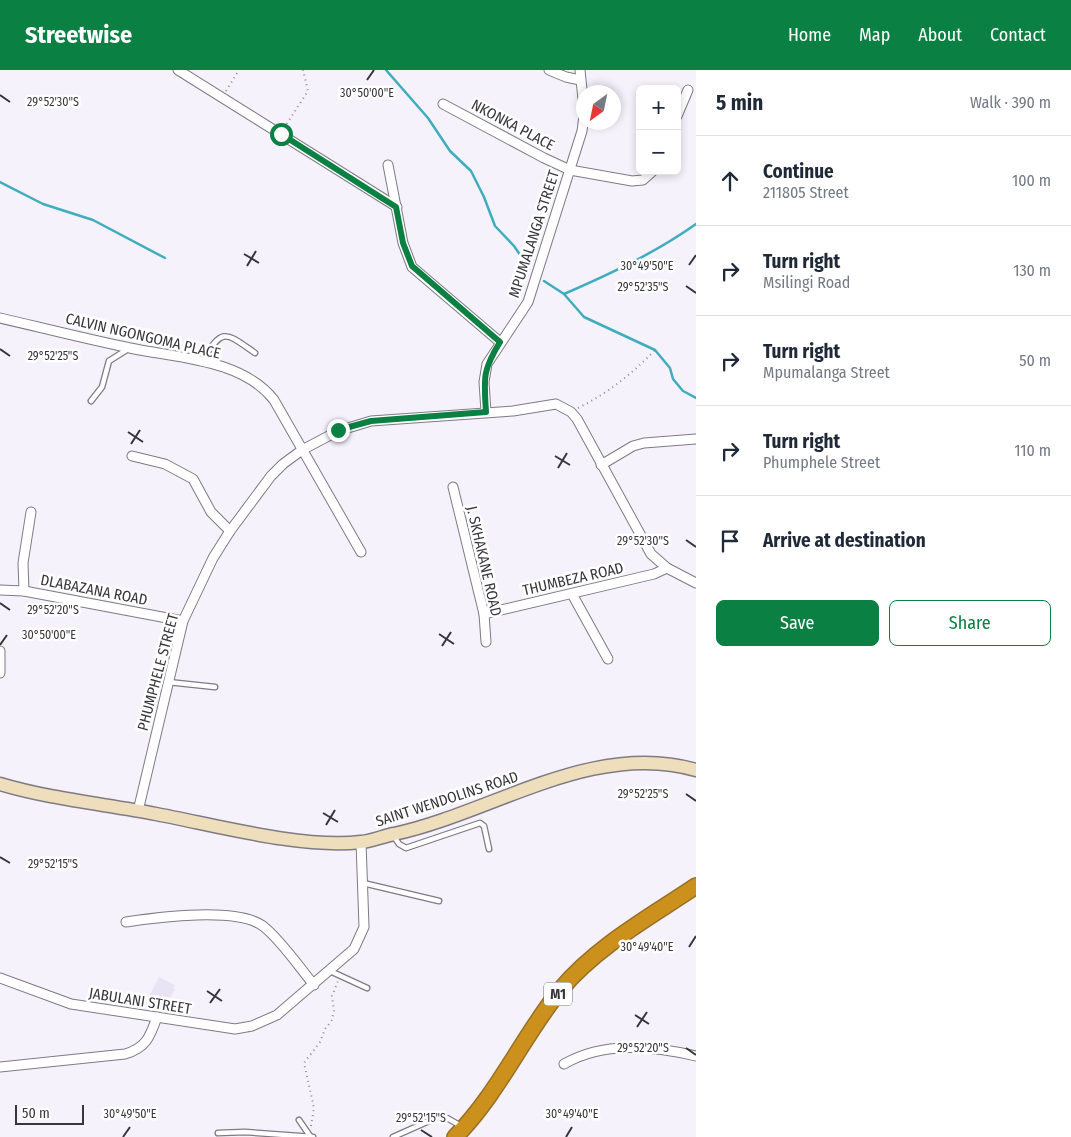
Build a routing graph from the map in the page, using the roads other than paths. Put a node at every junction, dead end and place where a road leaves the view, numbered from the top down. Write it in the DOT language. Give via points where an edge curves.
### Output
graph roads {
  1 [pos="178,70"];
  2 [pos="549,70"];
  3 [pos="580,75"];
  4 [pos="688,90"];
  5 [pos="443,104"];
  6 [pos="681,107"];
  7 [pos="582,130"];
  8 [pos="388,165"];
  9 [pos="570,170"];
  10 [pos="649,175"];
  11 [pos="396,207"];
  12 [pos="0,318"];
  13 [pos="500,342"];
  14 [pos="129,348"];
  15 [pos="255,353"];
  16 [pos="201,362"];
  17 [pos="91,400"];
  18 [pos="486,412"];
  19 [pos="696,439"];
  20 [pos="302,450"];
  21 [pos="132,456"];
  22 [pos="601,465"];
  23 [pos="453,487"];
  24 [pos="31,512"];
  25 [pos="230,531"];
  26 [pos="361,552"];
  27 [pos="667,568"];
  28 [pos="696,583"];
  29 [pos="0,590"];
  30 [pos="24,591"];
  31 [pos="572,594"];
  32 [pos="484,614"];
  33 [pos="183,620"];
  34 [pos="486,642"];
  35 [pos="0,651"];
  36 [pos="608,659"];
  37 [pos="0,673"];
  38 [pos="168,682"];
  39 [pos="215,687"];
  40 [pos="696,770"];
  41 [pos="0,784"];
  42 [pos="138,811"];
  43 [pos="392,834"];
  44 [pos="361,842"];
  45 [pos="489,849"];
  46 [pos="363,883"];
  47 [pos="696,886"];
  48 [pos="438,902"];
  49 [pos="126,922"];
  50 [pos="330,972"];
  51 [pos="0,978"];
  52 [pos="314,985"];
  53 [pos="367,988"];
  54 [pos="157,1018"];
  55 [pos="696,1056"];
  56 [pos="564,1064"];
  57 [pos="0,1066"];
  58 [pos="299,1120"];
  59 [pos="460,1132"];
  60 [pos="218,1133"];
  61 [pos="312,1136"];
  62 [pos="393,1137"];
  1 -- 11 [label="street"];
  2 -- 3 [label="street" via="566,77"];
  4 -- 6 [label="street"];
  5 -- 9 [label="street, NKONKA PLACE"];
  7 -- 9 [label="street, MPUMALANGA STREET"];
  8 -- 11 [label="street"];
  9 -- 10 [label="street, NKONKA PLACE" via="632,181 643,180"];
  9 -- 13 [label="street, MPUMALANGA STREET" via="528,302"];
  11 -- 13 [label="street" via="403,243 412,266"];
  12 -- 14 [label="street, CALVIN NGONGOMA PLACE"];
  13 -- 18 [label="street, MPUMALANGA STREET" via="485,372"];
  14 -- 16 [label="street, CALVIN NGONGOMA PLACE"];
  14 -- 17 [label="lane" via="109,361 102,387"];
  15 -- 16 [label="lane" via="230,336 222,336 214,341"];
  16 -- 20 [label="street, CALVIN NGONGOMA PLACE" via="245,377 267,392"];
  18 -- 20 [label="street, PHUMPHELE STREET" via="371,421 352,425"];
  18 -- 22 [label="street, PHUMPHELE STREET" via="556,404 571,412"];
  19 -- 22 [label="street" via="633,446"];
  20 -- 25 [label="street, PHUMPHELE STREET" via="271,476"];
  20 -- 26 [label="street, CALVIN NGONGOMA PLACE"];
  21 -- 25 [label="street" via="165,464 194,480 211,512"];
  22 -- 27 [label="street" via="651,554"];
  23 -- 32 [label="street, J. SKHAKANE ROAD"];
  24 -- 30 [label="street" via="22,569"];
  25 -- 33 [label="street, PHUMPHELE STREET"];
  27 -- 28 [label="street"];
  27 -- 31 [label="street, THUMBEZA ROAD"];
  29 -- 30 [label="street, DLABAZANA ROAD"];
  30 -- 33 [label="street, DLABAZANA ROAD"];
  31 -- 32 [label="street, THUMBEZA ROAD"];
  31 -- 36 [label="street"];
  32 -- 34 [label="street, J. SKHAKANE ROAD"];
  33 -- 38 [label="street, PHUMPHELE STREET"];
  35 -- 37 [label="street"];
  38 -- 39 [label="lane"];
  38 -- 42 [label="street, PHUMPHELE STREET"];
  40 -- 43 [label="street, SAINT WENDOLINS ROAD" via="676,764 619,763 584,771"];
  41 -- 42 [label="street, SAINT WENDOLINS ROAD"];
  42 -- 44 [label="street, SAINT WENDOLINS ROAD" via="310,841"];
  43 -- 44 [label="street, SAINT WENDOLINS ROAD"];
  43 -- 45 [label="lane" via="406,848 480,823 484,826"];
  44 -- 46 [label="street, JABULANI STREET"];
  46 -- 48 [label="lane"];
  46 -- 50 [label="street, JABULANI STREET" via="364,926 361,938"];
  47 -- 59 [label="highway, M1" via="593,957 576,973"];
  49 -- 52 [label="street" via="166,916 228,916 253,920 270,932"];
  50 -- 52 [label="street, JABULANI STREET"];
  50 -- 53 [label="lane"];
  51 -- 54 [label="street, JABULANI STREET" via="71,1004"];
  52 -- 54 [label="street, JABULANI STREET" via="277,1015 252,1026 235,1029"];
  54 -- 57 [label="street" via="144,1046 125,1054"];
  55 -- 56 [label="street" via="652,1048 611,1048 576,1057"];
  58 -- 61 [label="lane"];
  59 -- 62 [label="lane" via="446,1118 438,1117"];
  60 -- 61 [label="lane"];
}
